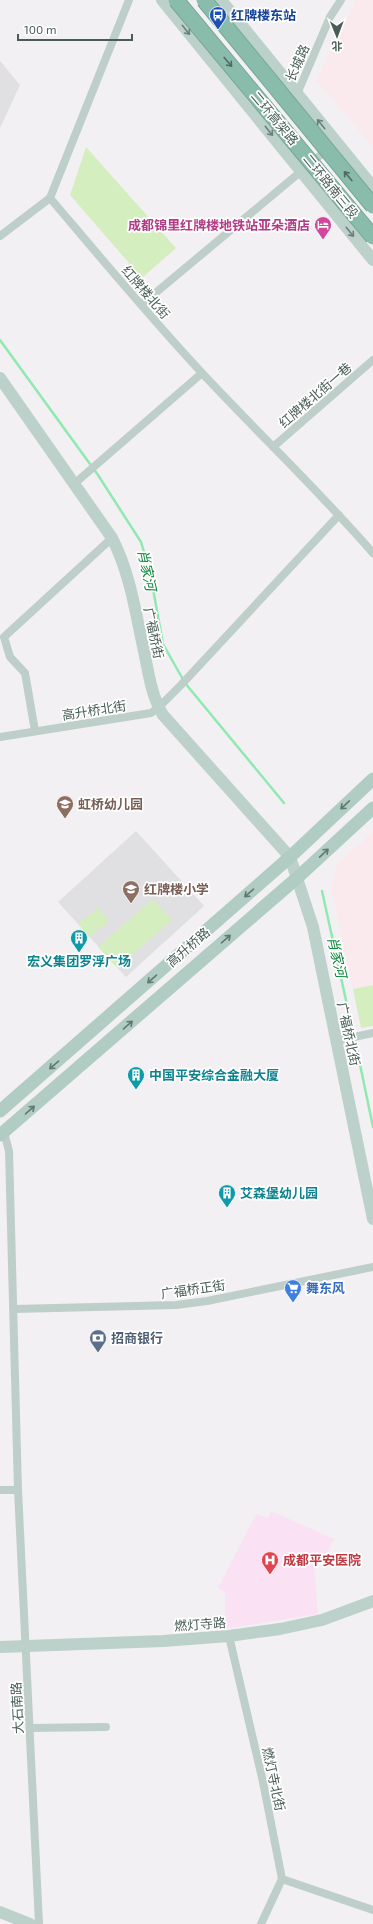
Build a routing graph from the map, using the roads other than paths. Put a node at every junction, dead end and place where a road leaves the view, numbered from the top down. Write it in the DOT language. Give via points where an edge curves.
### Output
graph roads {
  1 [pos="129,0"];
  2 [pos="162,0"];
  3 [pos="176,0"];
  4 [pos="204,0"];
  5 [pos="221,0"];
  6 [pos="341,0"];
  7 [pos="297,94"];
  8 [pos="336,142"];
  9 [pos="300,170"];
  10 [pos="373,187"];
  11 [pos="50,198"];
  12 [pos="373,206"];
  13 [pos="0,236"];
  14 [pos="373,237"];
  15 [pos="373,260"];
  16 [pos="141,305"];
  17 [pos="373,360"];
  18 [pos="202,373"];
  19 [pos="0,378"];
  20 [pos="273,447"];
  21 [pos="74,484"];
  22 [pos="339,515"];
  23 [pos="112,538"];
  24 [pos="373,553"];
  25 [pos="158,708"];
  26 [pos="35,731"];
  27 [pos="0,737"];
  28 [pos="373,779"];
  29 [pos="373,808"];
  30 [pos="290,857"];
  31 [pos="297,878"];
  32 [pos="373,1033"];
  33 [pos="336,1041"];
  34 [pos="0,1111"];
  35 [pos="2,1134"];
  36 [pos="373,1220"];
  37 [pos="373,1267"];
  38 [pos="14,1309"];
  39 [pos="0,1490"];
  40 [pos="18,1490"];
  41 [pos="373,1601"];
  42 [pos="229,1636"];
  43 [pos="25,1646"];
  44 [pos="0,1647"];
  45 [pos="106,1727"];
  46 [pos="30,1728"];
  47 [pos="282,1879"];
  48 [pos="373,1910"];
  49 [pos="0,1912"];
  50 [pos="30,1924"];
  51 [pos="39,1924"];
  52 [pos="261,1924"];
  1 -- 11 [label="street"];
  2 -- 9 [label="main road, 二环路南三段, one-way"];
  3 -- 14 [label="highway, 二环高架路, one-way, bridge"];
  12 -- 4 [label="highway, 二环高架路, one-way, bridge"];
  5 -- 7 [label="main road"];
  6 -- 7 [label="street, 长城路" via="330,18"];
  8 -- 7 [label="main road, one-way"];
  8 -- 9 [label="street"];
  8 -- 10 [label="main road"];
  9 -- 15 [label="main road, 二环路南三段, one-way"];
  9 -- 16 [label="street"];
  11 -- 13 [label="street"];
  11 -- 16 [label="street, 红牌楼北街"];
  16 -- 18 [label="street, 红牌楼北街"];
  17 -- 20 [label="street, 红牌楼北街一巷"];
  18 -- 20 [label="street, 红牌楼北街"];
  18 -- 21 [label="street"];
  19 -- 21 [label="main road, 广福桥街"];
  20 -- 22 [label="street, 红牌楼北街"];
  21 -- 23 [label="main road, 广福桥街"];
  22 -- 24 [label="street, 红牌楼北街"];
  22 -- 25 [label="street, 高升桥北街"];
  23 -- 25 [label="main road, 广福桥街" via="128,574"];
  23 -- 26 [label="street" via="4,637 10,657 25,673"];
  25 -- 26 [label="street, 高升桥北街" via="151,713"];
  25 -- 30 [label="main road, 广福桥街"];
  26 -- 27 [label="street, 高升桥北街"];
  28 -- 30 [label="main road, 高升桥路, one-way"];
  31 -- 29 [label="main road, 高升桥路, one-way"];
  30 -- 31 [label="main road, 广福桥北街"];
  30 -- 34 [label="main road, 高升桥路, one-way"];
  31 -- 33 [label="main road, 广福桥北街" via="313,926"];
  35 -- 31 [label="main road, 高升桥路, one-way"];
  32 -- 33 [label="street"];
  33 -- 36 [label="main road, 广福桥北街"];
  35 -- 38 [label="street, 大石南路" via="9,1152"];
  37 -- 38 [label="street, 广福桥正街" via="176,1305"];
  38 -- 40 [label="street, 大石南路"];
  39 -- 40 [label="street"];
  40 -- 43 [label="street, 大石南路"];
  41 -- 42 [label="main road, 燃灯寺路" via="322,1620"];
  42 -- 43 [label="main road, 燃灯寺路"];
  42 -- 47 [label="street, 燃灯寺北街" via="263,1782"];
  43 -- 44 [label="main road, 燃灯寺路"];
  43 -- 46 [label="street, 大石南路"];
  45 -- 46 [label="street"];
  46 -- 51 [label="street, 大石南路"];
  47 -- 48 [label="street"];
  47 -- 52 [label="street"];
  49 -- 50 [label="main road"];
}
